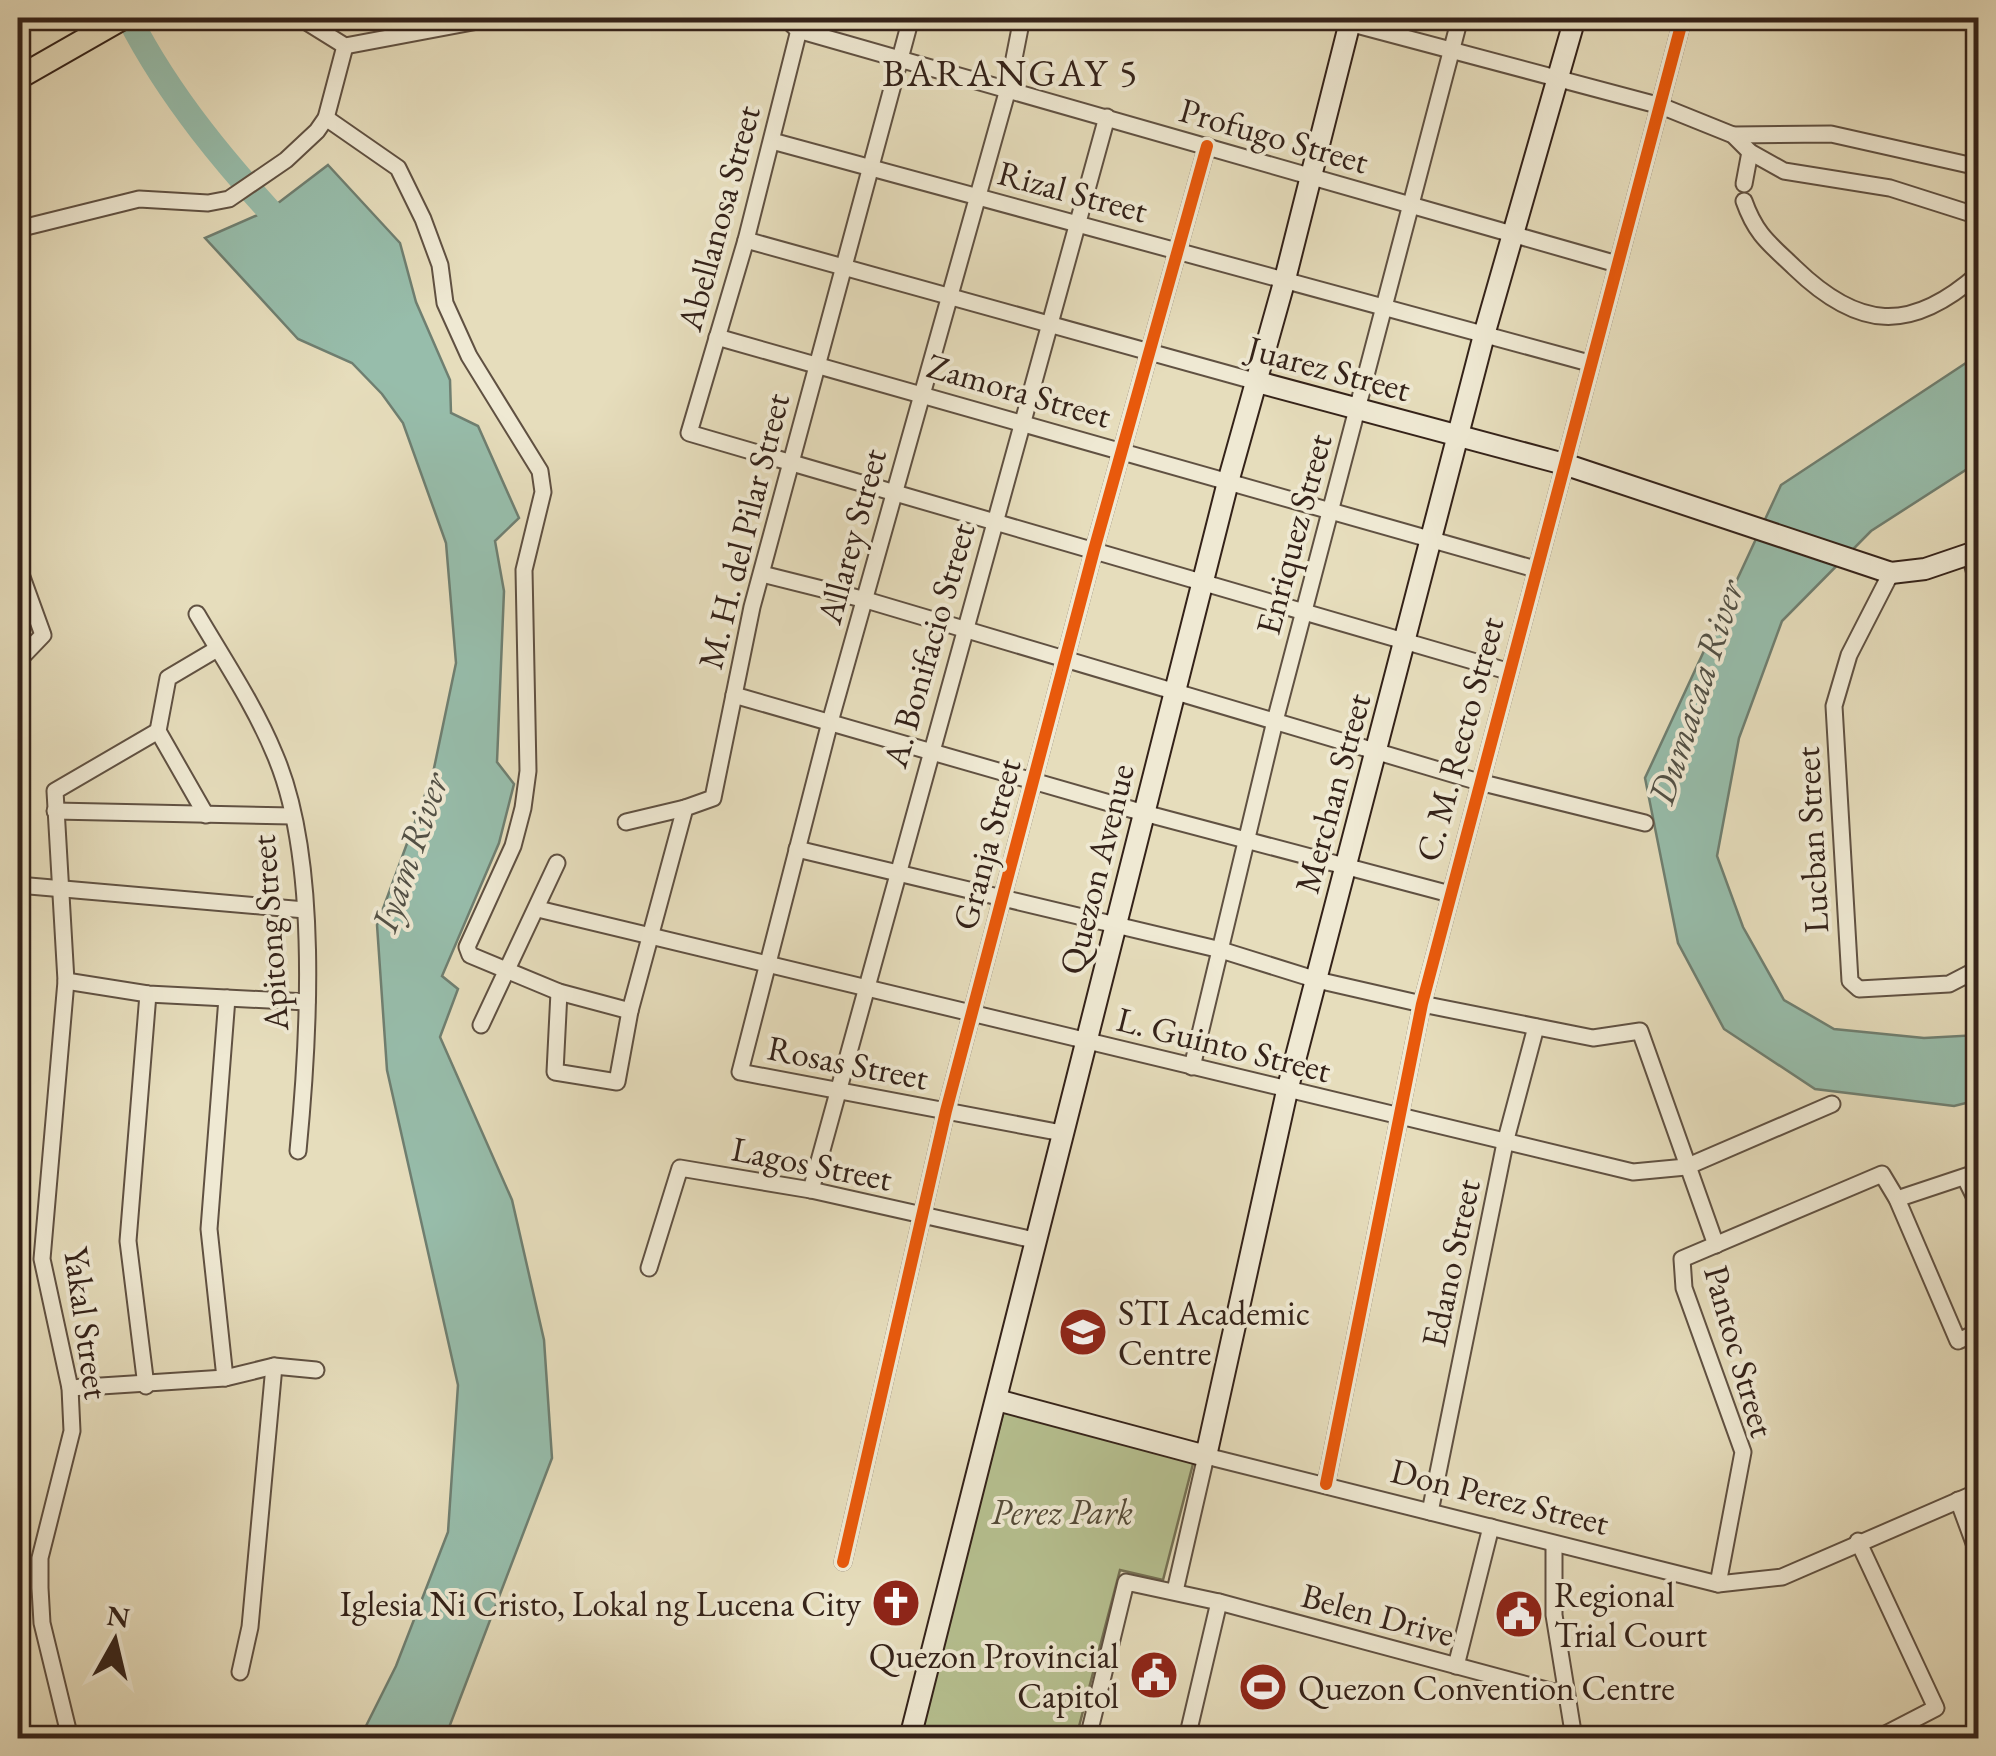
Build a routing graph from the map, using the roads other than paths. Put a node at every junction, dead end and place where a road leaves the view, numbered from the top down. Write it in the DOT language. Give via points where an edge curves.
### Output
graph roads {
  1 [pos="123,18"];
  2 [pos="300,18"];
  3 [pos="494,18"];
  4 [pos="786,18"];
  5 [pos="911,18"];
  6 [pos="1022,18"];
  7 [pos="1460,18"];
  8 [pos="1575,18"];
  9 [pos="1683,18"];
  10 [pos="1350,20"];
  11 [pos="800,24"];
  12 [pos="345,46"];
  13 [pos="1452,47"];
  14 [pos="901,59"];
  15 [pos="19,72"];
  16 [pos="1559,80"];
  17 [pos="1008,89"];
  18 [pos="1661,106"];
  19 [pos="1106,116"];
  20 [pos="326,118"];
  21 [pos="1733,135"];
  22 [pos="772,141"];
  23 [pos="1207,146"];
  24 [pos="1750,152"];
  25 [pos="1978,167"];
  26 [pos="871,168"];
  27 [pos="1309,177"];
  28 [pos="1744,184"];
  29 [pos="979,196"];
  30 [pos="1744,202"];
  31 [pos="1409,206"];
  32 [pos="1978,216"];
  33 [pos="1077,223"];
  34 [pos="18,229"];
  35 [pos="1515,235"];
  36 [pos="746,240"];
  37 [pos="1180,250"];
  38 [pos="1616,264"];
  39 [pos="844,265"];
  40 [pos="1978,274"];
  41 [pos="1285,278"];
  42 [pos="951,296"];
  43 [pos="1384,306"];
  44 [pos="1049,324"];
  45 [pos="1484,334"];
  46 [pos="717,337"];
  47 [pos="1151,352"];
  48 [pos="816,363"];
  49 [pos="1589,363"];
  50 [pos="1254,382"];
  51 [pos="921,393"];
  52 [pos="1358,410"];
  53 [pos="1022,423"];
  54 [pos="1458,438"];
  55 [pos="1123,451"];
  56 [pos="790,460"];
  57 [pos="1564,464"];
  58 [pos="1228,482"];
  59 [pos="895,493"];
  60 [pos="1330,508"];
  61 [pos="994,521"];
  62 [pos="1431,537"];
  63 [pos="1094,550"];
  64 [pos="1974,553"];
  65 [pos="18,567"];
  66 [pos="1534,569"];
  67 [pos="1891,573"];
  68 [pos="762,574"];
  69 [pos="1202,582"];
  70 [pos="1978,585"];
  71 [pos="866,600"];
  72 [pos="1304,609"];
  73 [pos="197,614"];
  74 [pos="964,629"];
  75 [pos="1404,643"];
  76 [pos="217,649"];
  77 [pos="1066,658"];
  78 [pos="18,661"];
  79 [pos="1507,671"];
  80 [pos="1174,692"];
  81 [pos="734,695"];
  82 [pos="1275,721"];
  83 [pos="830,722"];
  84 [pos="158,730"];
  85 [pos="929,751"];
  86 [pos="1377,751"];
  87 [pos="1034,782"];
  88 [pos="1479,782"];
  89 [pos="686,808"];
  90 [pos="55,810"];
  91 [pos="1144,813"];
  92 [pos="206,816"];
  93 [pos="292,816"];
  94 [pos="626,822"];
  95 [pos="1645,823"];
  96 [pos="1246,841"];
  97 [pos="796,849"];
  98 [pos="557,862"];
  99 [pos="1346,867"];
  100 [pos="896,873"];
  101 [pos="18,885"];
  102 [pos="58,892"];
  103 [pos="1450,894"];
  104 [pos="1003,899"];
  105 [pos="538,909"];
  106 [pos="305,910"];
  107 [pos="1116,925"];
  108 [pos="650,939"];
  109 [pos="1221,950"];
  110 [pos="767,964"];
  111 [pos="1978,969"];
  112 [pos="506,970"];
  113 [pos="1317,980"];
  114 [pos="66,981"];
  115 [pos="869,987"];
  116 [pos="558,992"];
  117 [pos="148,994"];
  118 [pos="227,998"];
  119 [pos="306,1002"];
  120 [pos="1422,1004"];
  121 [pos="630,1011"];
  122 [pos="973,1013"];
  123 [pos="480,1025"];
  124 [pos="1536,1027"];
  125 [pos="1087,1042"];
  126 [pos="1192,1067"];
  127 [pos="740,1072"];
  128 [pos="838,1090"];
  129 [pos="1287,1091"];
  130 [pos="1832,1104"];
  131 [pos="946,1111"];
  132 [pos="1397,1117"];
  133 [pos="1062,1133"];
  134 [pos="1506,1142"];
  135 [pos="298,1151"];
  136 [pos="1686,1167"];
  137 [pos="1972,1175"];
  138 [pos="811,1190"];
  139 [pos="1898,1199"];
  140 [pos="1978,1204"];
  141 [pos="921,1217"];
  142 [pos="1034,1240"];
  143 [pos="1716,1245"];
  144 [pos="650,1268"];
  145 [pos="1978,1332"];
  146 [pos="274,1366"];
  147 [pos="316,1370"];
  148 [pos="225,1378"];
  149 [pos="146,1386"];
  150 [pos="70,1388"];
  151 [pos="997,1400"];
  152 [pos="1206,1456"];
  153 [pos="1326,1484"];
  154 [pos="1978,1492"];
  155 [pos="1958,1500"];
  156 [pos="1430,1512"];
  157 [pos="1491,1527"];
  158 [pos="1858,1540"];
  159 [pos="1554,1544"];
  160 [pos="1978,1554"];
  161 [pos="843,1562"];
  162 [pos="1718,1584"];
  163 [pos="1175,1591"];
  164 [pos="1219,1602"];
  165 [pos="1456,1666"];
  166 [pos="240,1672"];
  167 [pos="1565,1695"];
  168 [pos="70,1738"];
  169 [pos="910,1738"];
  170 [pos="1088,1738"];
  171 [pos="1187,1738"];
  172 [pos="1574,1738"];
  173 [pos="1878,1738"];
  1 -- 15 [label="main road"];
  2 -- 12 [label="street"];
  3 -- 12 [label="street"];
  4 -- 11 [label="street"];
  5 -- 14 [label="street, M. H. del Pilar Street"];
  6 -- 17 [label="street, Allarey Street"];
  7 -- 13 [label="street, Enriquez Street"];
  8 -- 16 [label="main road, Merchan Street"];
  9 -- 18 [label="street, C. M. Recto Street"];
  10 -- 13 [label="street"];
  10 -- 27 [label="main road, Quezon Avenue"];
  11 -- 14 [label="street, Profugo Street"];
  11 -- 22 [label="street, Abellanosa Street"];
  12 -- 20 [label="street"];
  13 -- 16 [label="street"];
  13 -- 31 [label="street, Enriquez Street"];
  14 -- 17 [label="street, Profugo Street"];
  14 -- 26 [label="street, M. H. del Pilar Street"];
  16 -- 18 [label="street"];
  16 -- 35 [label="main road, Merchan Street"];
  17 -- 19 [label="street, Profugo Street"];
  17 -- 29 [label="street, Allarey Street"];
  18 -- 21 [label="street"];
  18 -- 38 [label="street, C. M. Recto Street"];
  19 -- 23 [label="street, Profugo Street"];
  19 -- 33 [label="street, A. Bonifacio Street"];
  20 -- 34 [label="street" via="286,160 236,196 208,204 139,199"];
  20 -- 112 [label="street" via="398,168 423,219 445,303 469,356 540,471 543,492 524,570 523,808 467,947 470,955"];
  21 -- 24 [label="street"];
  21 -- 25 [label="street" via="1831,134"];
  22 -- 26 [label="street, Rizal Street"];
  22 -- 36 [label="street, Abellanosa Street"];
  23 -- 27 [label="street, Profugo Street"];
  23 -- 37 [label="street, Granja Street"];
  24 -- 28 [label="street"];
  24 -- 32 [label="street" via="1784,170 1890,188"];
  26 -- 29 [label="street, Rizal Street"];
  26 -- 39 [label="street, M. H. del Pilar Street"];
  27 -- 31 [label="street, Profugo Street"];
  27 -- 41 [label="main road, Quezon Avenue"];
  29 -- 33 [label="street, Rizal Street"];
  29 -- 42 [label="street, Allarey Street"];
  30 -- 40 [label="street" via="1755,232 1855,314 1899,316"];
  31 -- 35 [label="street, Profugo Street"];
  31 -- 43 [label="street, Enriquez Street"];
  33 -- 37 [label="street, Rizal Street"];
  33 -- 44 [label="street, A. Bonifacio Street"];
  35 -- 38 [label="street, Profugo Street"];
  35 -- 45 [label="main road, Merchan Street"];
  36 -- 39 [label="street, Juarez Street"];
  36 -- 46 [label="street, Abellanosa Street"];
  37 -- 41 [label="street, Rizal Street"];
  37 -- 47 [label="street, Granja Street"];
  38 -- 49 [label="street, C. M. Recto Street"];
  39 -- 42 [label="street, Juarez Street"];
  39 -- 48 [label="street, M. H. del Pilar Street"];
  41 -- 43 [label="street, Rizal Street"];
  41 -- 50 [label="main road, Quezon Avenue"];
  42 -- 44 [label="street, Juarez Street"];
  42 -- 51 [label="street, Allarey Street"];
  43 -- 45 [label="street, Rizal Street"];
  43 -- 52 [label="street, Enriquez Street"];
  44 -- 47 [label="street, Juarez Street"];
  44 -- 53 [label="street, A. Bonifacio Street"];
  45 -- 49 [label="street, Rizal Street"];
  45 -- 54 [label="main road, Merchan Street"];
  46 -- 48 [label="street, Zamora Street"];
  46 -- 56 [label="street, Abellanosa Street" via="689,433"];
  47 -- 50 [label="street, Juarez Street"];
  47 -- 55 [label="street, Granja Street"];
  48 -- 51 [label="street, Zamora Street"];
  48 -- 56 [label="street, M. H. del Pilar Street"];
  49 -- 57 [label="street, C. M. Recto Street"];
  50 -- 52 [label="main road, Juarez Street"];
  50 -- 58 [label="main road, Quezon Avenue"];
  51 -- 53 [label="street, Zamora Street"];
  51 -- 59 [label="street, Allarey Street"];
  52 -- 54 [label="main road, Juarez Street"];
  52 -- 60 [label="street, Enriquez Street"];
  53 -- 55 [label="street, Zamora Street"];
  53 -- 61 [label="street, A. Bonifacio Street"];
  54 -- 57 [label="main road, Juarez Street"];
  54 -- 62 [label="main road, Merchan Street"];
  55 -- 58 [label="street, Zamora Street"];
  55 -- 63 [label="street, Granja Street"];
  56 -- 59 [label="street"];
  56 -- 68 [label="street, M. H. del Pilar Street"];
  57 -- 66 [label="street, C. M. Recto Street"];
  57 -- 67 [label="main road, Juarez Street"];
  58 -- 60 [label="street, Zamora Street"];
  58 -- 69 [label="main road, Quezon Avenue"];
  59 -- 61 [label="street"];
  59 -- 71 [label="street, Allarey Street"];
  60 -- 62 [label="street, Zamora Street"];
  60 -- 72 [label="street, Enriquez Street"];
  61 -- 63 [label="street"];
  61 -- 74 [label="street, A. Bonifacio Street"];
  62 -- 66 [label="street, Zamora Street"];
  62 -- 75 [label="main road, Merchan Street"];
  63 -- 69 [label="street"];
  63 -- 77 [label="street, Granja Street"];
  64 -- 67 [label="main road"];
  64 -- 70 [label="street"];
  65 -- 78 [label="street" via="43,635"];
  66 -- 79 [label="street, C. M. Recto Street"];
  67 -- 111 [label="street, Lucban Street" via="1849,655 1834,706 1850,981 1859,989 1950,984"];
  68 -- 71 [label="street"];
  68 -- 81 [label="street, M. H. del Pilar Street"];
  69 -- 72 [label="street"];
  69 -- 80 [label="main road, Quezon Avenue"];
  71 -- 74 [label="street"];
  71 -- 83 [label="street, Allarey Street"];
  72 -- 75 [label="street"];
  72 -- 82 [label="street, Enriquez Street"];
  73 -- 76 [label="street, Apitong Street"];
  74 -- 77 [label="street"];
  74 -- 85 [label="street, A. Bonifacio Street"];
  75 -- 79 [label="street"];
  75 -- 86 [label="main road, Merchan Street"];
  76 -- 84 [label="street" via="168,678"];
  76 -- 93 [label="street, Apitong Street" via="276,758"];
  77 -- 80 [label="street"];
  77 -- 87 [label="street, Granja Street"];
  79 -- 88 [label="street, C. M. Recto Street"];
  80 -- 82 [label="street"];
  80 -- 91 [label="main road, Quezon Avenue"];
  81 -- 83 [label="street"];
  81 -- 89 [label="street, M. H. del Pilar Street" via="714,798"];
  82 -- 86 [label="street"];
  82 -- 96 [label="street, Enriquez Street"];
  83 -- 85 [label="street"];
  83 -- 97 [label="street, Allarey Street"];
  84 -- 90 [label="street, Yakal Street" via="55,791"];
  84 -- 92 [label="street"];
  85 -- 87 [label="street"];
  85 -- 100 [label="street, A. Bonifacio Street"];
  86 -- 88 [label="street"];
  86 -- 99 [label="main road, Merchan Street"];
  87 -- 91 [label="street"];
  87 -- 104 [label="street, Granja Street"];
  88 -- 95 [label="street"];
  88 -- 103 [label="street, C. M. Recto Street"];
  89 -- 94 [label="street"];
  89 -- 108 [label="street"];
  90 -- 92 [label="street"];
  90 -- 102 [label="street, Yakal Street"];
  91 -- 96 [label="street"];
  91 -- 107 [label="main road, Quezon Avenue"];
  92 -- 93 [label="street"];
  93 -- 106 [label="street, Apitong Street"];
  96 -- 99 [label="street"];
  96 -- 109 [label="street, Enriquez Street"];
  97 -- 100 [label="street"];
  97 -- 110 [label="street, Allarey Street"];
  98 -- 105 [label="street"];
  99 -- 103 [label="street"];
  99 -- 113 [label="main road, Merchan Street"];
  100 -- 104 [label="street"];
  100 -- 115 [label="street, A. Bonifacio Street"];
  101 -- 102 [label="street"];
  102 -- 106 [label="street"];
  102 -- 114 [label="street, Yakal Street"];
  103 -- 120 [label="street, C. M. Recto Street"];
  104 -- 107 [label="street"];
  104 -- 122 [label="street, Granja Street"];
  105 -- 108 [label="street, L. Guinto Street"];
  105 -- 112 [label="street"];
  106 -- 119 [label="street, Apitong Street"];
  107 -- 109 [label="street"];
  107 -- 125 [label="main road, Quezon Avenue"];
  108 -- 110 [label="street, L. Guinto Street"];
  108 -- 121 [label="street"];
  109 -- 113 [label="street"];
  109 -- 126 [label="street, Enriquez Street"];
  110 -- 115 [label="street, L. Guinto Street"];
  110 -- 127 [label="street, Allarey Street"];
  112 -- 116 [label="street"];
  112 -- 123 [label="street"];
  113 -- 120 [label="street"];
  113 -- 129 [label="main road, Merchan Street"];
  114 -- 117 [label="street"];
  114 -- 150 [label="street, Yakal Street" via="42,1260"];
  115 -- 122 [label="street, L. Guinto Street"];
  115 -- 128 [label="street, A. Bonifacio Street"];
  116 -- 121 [label="street"];
  116 -- 121 [label="street" via="555,1072 617,1082"];
  117 -- 118 [label="street"];
  117 -- 149 [label="street" via="128,1240"];
  118 -- 119 [label="street"];
  118 -- 148 [label="street" via="209,1229"];
  119 -- 135 [label="street, Apitong Street"];
  120 -- 124 [label="street"];
  120 -- 132 [label="street, C. M. Recto Street"];
  122 -- 125 [label="street, L. Guinto Street"];
  122 -- 131 [label="street, Granja Street"];
  124 -- 134 [label="street, Edano Street"];
  124 -- 136 [label="street" via="1593,1038 1640,1031"];
  125 -- 126 [label="street, L. Guinto Street"];
  125 -- 133 [label="main road, Quezon Avenue"];
  126 -- 129 [label="street, L. Guinto Street"];
  127 -- 128 [label="street, Rosas Street"];
  128 -- 131 [label="street, Rosas Street"];
  128 -- 138 [label="street, A. Bonifacio Street"];
  129 -- 132 [label="street, L. Guinto Street"];
  129 -- 152 [label="main road, Merchan Street"];
  130 -- 136 [label="street, L. Guinto Street"];
  131 -- 133 [label="street, Rosas Street"];
  131 -- 141 [label="street, Granja Street"];
  132 -- 134 [label="street, L. Guinto Street"];
  132 -- 153 [label="street, C. M. Recto Street"];
  133 -- 142 [label="main road, Quezon Avenue"];
  134 -- 136 [label="street, L. Guinto Street" via="1633,1172"];
  134 -- 156 [label="street, Edano Street"];
  136 -- 143 [label="street"];
  137 -- 139 [label="street"];
  137 -- 140 [label="street"];
  138 -- 141 [label="street, Lagos Street"];
  138 -- 144 [label="street, Lagos Street" via="680,1168"];
  139 -- 143 [label="street, Pantoc Street" via="1882,1174"];
  139 -- 145 [label="street" via="1958,1342"];
  141 -- 142 [label="street, Lagos Street"];
  141 -- 161 [label="street, Granja Street"];
  142 -- 151 [label="main road, Quezon Avenue"];
  143 -- 162 [label="street, Pantoc Street" via="1682,1259 1684,1288 1743,1452"];
  146 -- 147 [label="street"];
  146 -- 148 [label="street"];
  146 -- 166 [label="street"];
  148 -- 149 [label="street"];
  149 -- 150 [label="street"];
  150 -- 168 [label="street, Yakal Street" via="72,1432 40,1558 42,1623"];
  151 -- 152 [label="main road, Don Perez Street"];
  151 -- 169 [label="main road, Quezon Avenue"];
  152 -- 153 [label="street, Don Perez Street"];
  152 -- 163 [label="street, Merchan Street"];
  153 -- 156 [label="street, Don Perez Street"];
  154 -- 155 [label="street, Don Perez Street"];
  155 -- 158 [label="street, Don Perez Street"];
  155 -- 160 [label="street"];
  156 -- 157 [label="street, Don Perez Street"];
  157 -- 159 [label="street, Don Perez Street"];
  157 -- 165 [label="street"];
  158 -- 162 [label="street, Don Perez Street" via="1782,1576"];
  158 -- 173 [label="street" via="1936,1708"];
  159 -- 162 [label="street, Don Perez Street"];
  159 -- 167 [label="street" via="1554,1615"];
  163 -- 164 [label="street, Belen Drive"];
  163 -- 170 [label="street, Belen Drive" via="1126,1582"];
  164 -- 165 [label="street, Belen Drive"];
  164 -- 171 [label="street"];
  165 -- 167 [label="street, Belen Drive"];
  167 -- 172 [label="street"];
}
